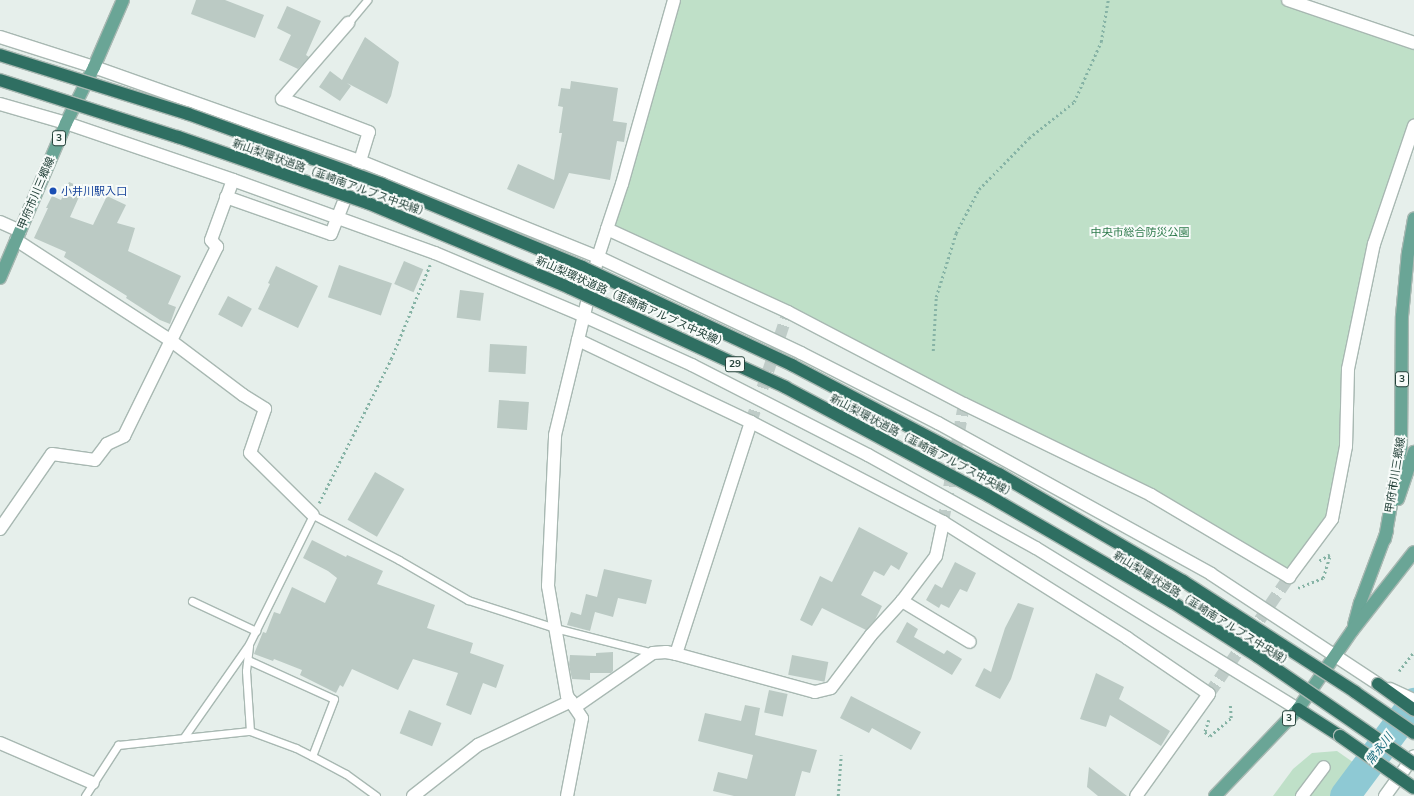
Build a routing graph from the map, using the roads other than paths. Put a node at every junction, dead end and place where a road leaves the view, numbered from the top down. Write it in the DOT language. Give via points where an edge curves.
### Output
graph roads {
  1 [pos="123,0"];
  2 [pos="367,0"];
  3 [pos="674,0"];
  4 [pos="1288,0"];
  5 [pos="1313,4"];
  6 [pos="348,23"];
  7 [pos="0,37"];
  8 [pos="1414,43"];
  9 [pos="0,55"];
  10 [pos="94,67"];
  11 [pos="0,80"];
  12 [pos="0,104"];
  13 [pos="66,124"];
  14 [pos="1414,126"];
  15 [pos="360,161"];
  16 [pos="233,180"];
  17 [pos="226,198"];
  18 [pos="338,218"];
  19 [pos="1414,219"];
  20 [pos="0,222"];
  21 [pos="607,229"];
  22 [pos="18,235"];
  23 [pos="598,257"];
  24 [pos="0,278"];
  25 [pos="584,316"];
  26 [pos="170,340"];
  27 [pos="578,340"];
  28 [pos="751,422"];
  29 [pos="1414,452"];
  30 [pos="313,515"];
  31 [pos="943,522"];
  32 [pos="0,529"];
  33 [pos="1385,539"];
  34 [pos="1414,552"];
  35 [pos="902,601"];
  36 [pos="192,602"];
  37 [pos="555,628"];
  38 [pos="1352,630"];
  39 [pos="256,631"];
  40 [pos="970,642"];
  41 [pos="249,644"];
  42 [pos="653,653"];
  43 [pos="676,654"];
  44 [pos="1335,655"];
  45 [pos="248,660"];
  46 [pos="1378,684"];
  47 [pos="1414,700"];
  48 [pos="573,704"];
  49 [pos="1298,709"];
  50 [pos="1414,710"];
  51 [pos="250,730"];
  52 [pos="1414,733"];
  53 [pos="184,737"];
  54 [pos="0,743"];
  55 [pos="312,756"];
  56 [pos="1414,756"];
  57 [pos="1414,764"];
  58 [pos="1324,767"];
  59 [pos="93,783"];
  60 [pos="1414,788"];
  61 [pos="85,796"];
  62 [pos="376,796"];
  63 [pos="413,796"];
  64 [pos="567,796"];
  65 [pos="1136,796"];
  66 [pos="1215,796"];
  67 [pos="1302,796"];
  68 [pos="1385,796"];
  1 -- 10 [label="main road, 甲府市川三郷線 / 3"];
  2 -- 6 [label="lane"];
  3 -- 21 [label="street"];
  4 -- 5 [label="street"];
  5 -- 8 [label="street"];
  6 -- 15 [label="street" via="282,99 369,132"];
  7 -- 10 [label="street"];
  9 -- 52 [label="highway, 新山梨環状道路（韮崎南アルプス中央線） / 29, bridge" via="188,114 382,184 582,267 792,365 999,474 1176,577"];
  10 -- 13 [label="main road, 甲府市川三郷線 / 3"];
  10 -- 15 [label="street"];
  11 -- 57 [label="highway, 新山梨環状道路（韮崎南アルプス中央線） / 29, bridge" via="178,137 368,203 570,288 778,384 989,496 1172,602 1257,656"];
  12 -- 13 [label="street"];
  13 -- 16 [label="street"];
  13 -- 22 [label="main road, 甲府市川三郷線 / 3"];
  14 -- 21 [label="street" via="1374,244 1348,369 1346,446 1332,519 1289,577 1151,495 964,404 788,312"];
  15 -- 18 [label="street"];
  15 -- 23 [label="street"];
  16 -- 17 [label="street"];
  16 -- 18 [label="street"];
  17 -- 18 [label="street" via="331,234"];
  17 -- 26 [label="street" via="211,240 217,248"];
  18 -- 25 [label="street" via="435,253"];
  19 -- 33 [label="main road, 甲府市川三郷線 / 3" via="1402,316 1401,447"];
  20 -- 22 [label="street"];
  21 -- 23 [label="street"];
  22 -- 24 [label="main road, 甲府市川三郷線 / 3"];
  22 -- 26 [label="street"];
  23 -- 25 [label="street"];
  23 -- 44 [label="street" via="801,353 938,423 1211,574"];
  25 -- 27 [label="street"];
  25 -- 49 [label="street" via="692,365 868,455 1036,548"];
  26 -- 30 [label="street" via="265,409 250,453"];
  26 -- 32 [label="street" via="124,436 107,444 95,460 52,454"];
  27 -- 28 [label="street"];
  27 -- 37 [label="street" via="555,435 548,586"];
  28 -- 31 [label="street"];
  28 -- 43 [label="street"];
  29 -- 33 [label="main road, 甲府市川三郷線 / 3"];
  30 -- 37 [label="lane" via="468,600"];
  30 -- 39 [label="lane"];
  31 -- 35 [label="street" via="936,556"];
  31 -- 65 [label="street" via="1127,638 1209,694"];
  33 -- 38 [label="main road, 甲府市川三郷線 / 3"];
  34 -- 38 [label="main road, 甲府市川三郷線 / 3"];
  35 -- 40 [label="street"];
  35 -- 43 [label="street" via="871,635 831,688 815,692"];
  36 -- 39 [label="lane"];
  37 -- 42 [label="lane"];
  37 -- 48 [label="street" via="566,696"];
  38 -- 44 [label="main road, 甲府市川三郷線 / 3"];
  39 -- 41 [label="lane"];
  41 -- 45 [label="lane"];
  41 -- 53 [label="lane"];
  42 -- 43 [label="street"];
  42 -- 48 [label="street"];
  44 -- 46 [label="street"];
  44 -- 49 [label="main road, 甲府市川三郷線 / 3"];
  45 -- 51 [label="lane" via="246,671"];
  45 -- 55 [label="lane" via="334,699"];
  46 -- 47 [label="street, bridge"];
  46 -- 50 [label="highway, bridge"];
  48 -- 63 [label="street" via="478,745"];
  48 -- 64 [label="street" via="582,718"];
  49 -- 60 [label="highway, bridge"];
  49 -- 66 [label="main road, 甲府市川三郷線 / 3"];
  51 -- 53 [label="lane"];
  51 -- 55 [label="lane"];
  53 -- 59 [label="lane" via="118,745"];
  54 -- 59 [label="street"];
  55 -- 62 [label="lane" via="346,774"];
  56 -- 68 [label="street"];
  58 -- 67 [label="street"];
  59 -- 61 [label="lane"];
}
